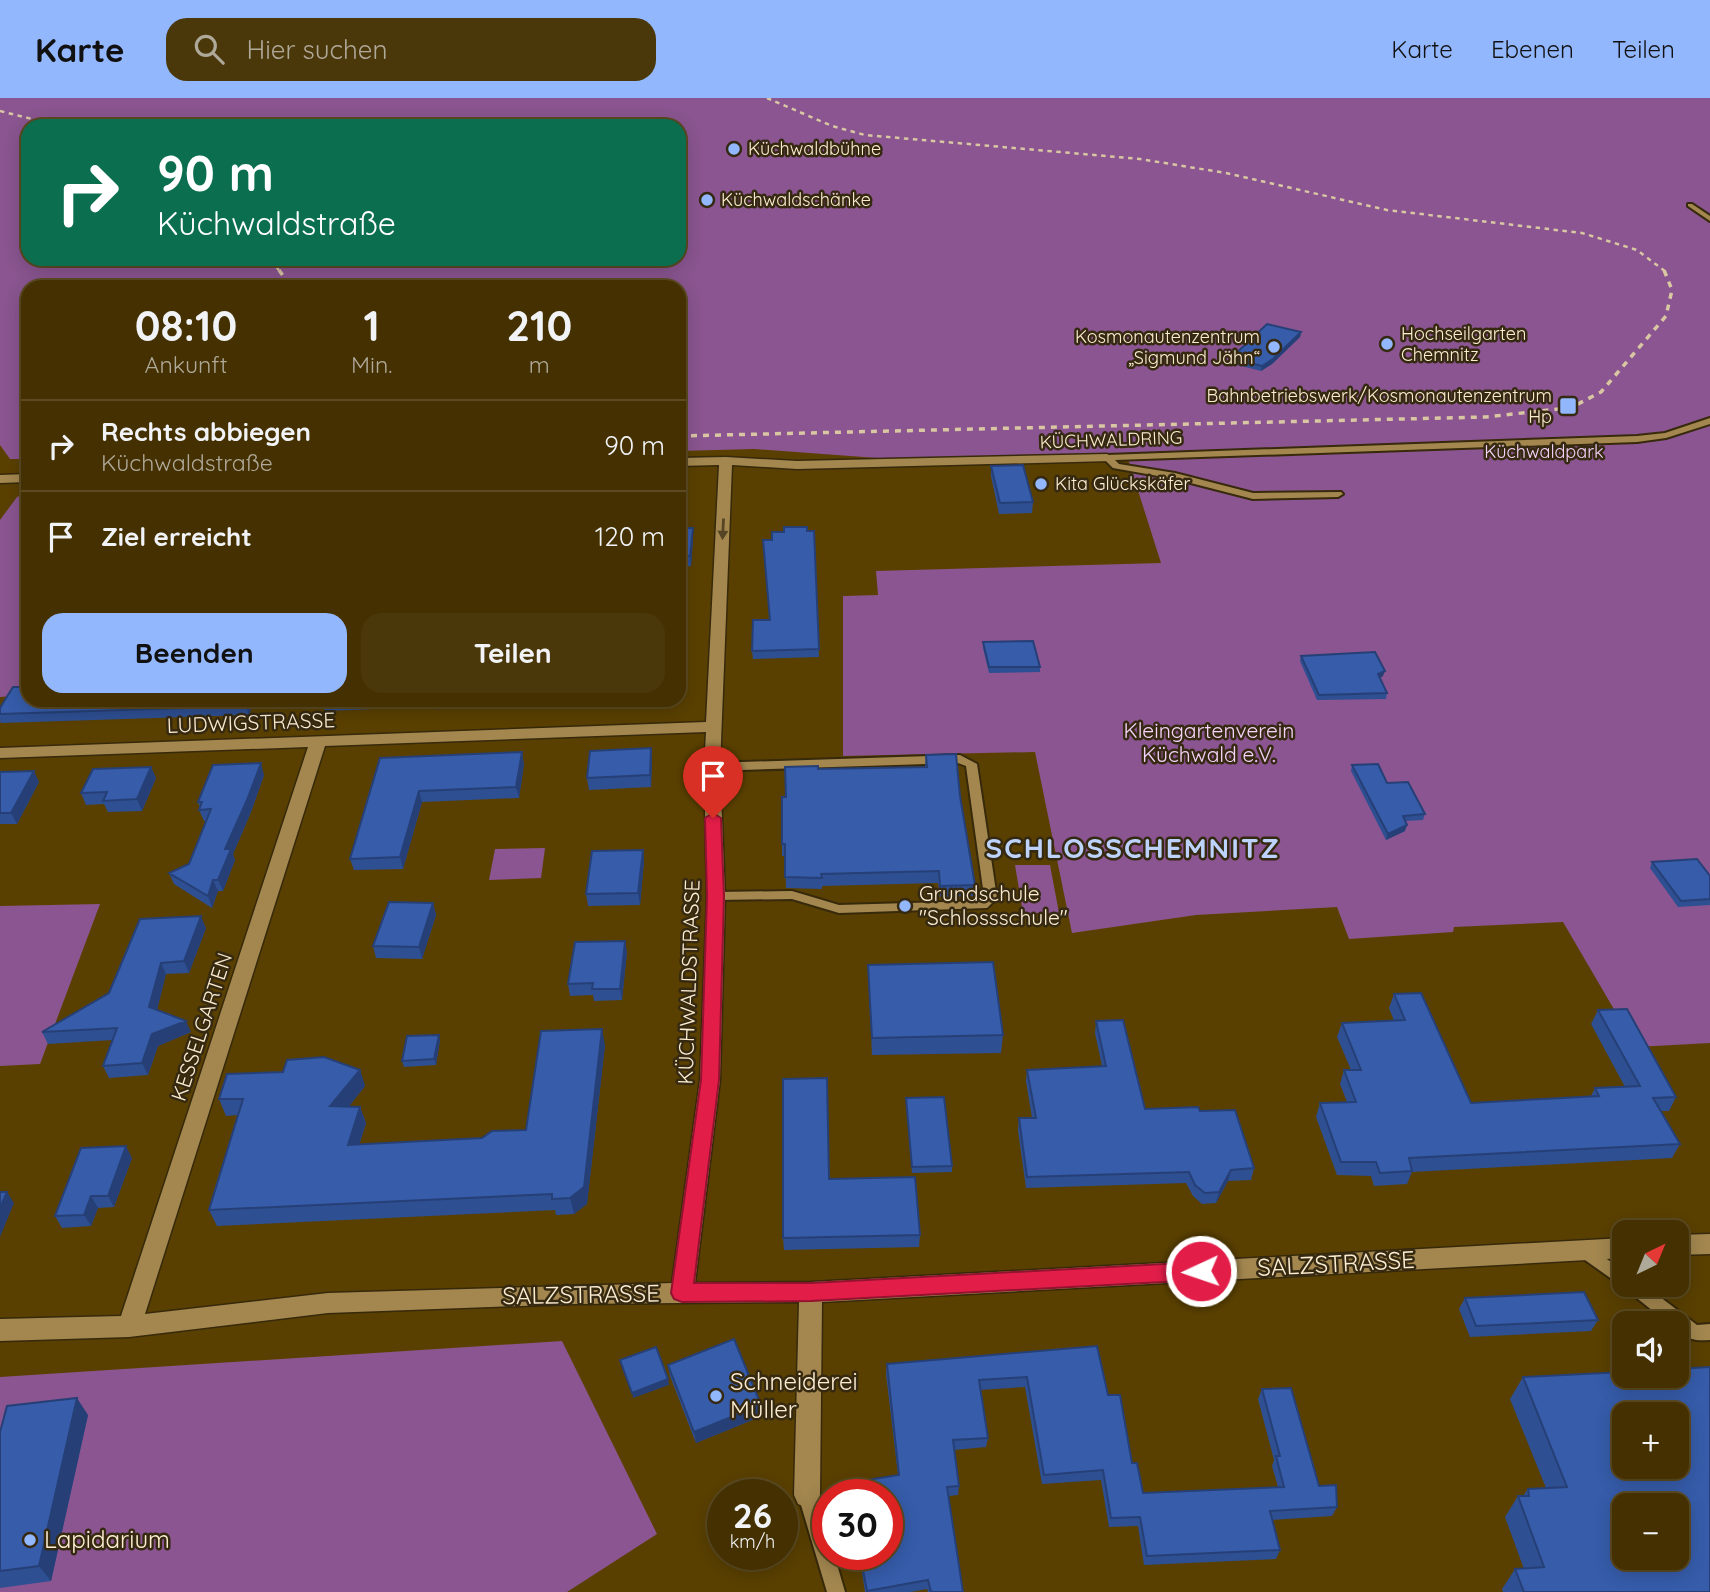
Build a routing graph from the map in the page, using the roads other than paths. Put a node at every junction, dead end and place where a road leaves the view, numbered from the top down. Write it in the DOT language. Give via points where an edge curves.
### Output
graph roads {
  1 [pos="1690,205"];
  2 [pos="1710,219"];
  3 [pos="1710,421"];
  4 [pos="1107,458"];
  5 [pos="726,461"];
  6 [pos="686,462"];
  7 [pos="21,478"];
  8 [pos="0,479"];
  9 [pos="1338,495"];
  10 [pos="714,723"];
  11 [pos="318,742"];
  12 [pos="0,753"];
  13 [pos="712,767"];
  14 [pos="716,896"];
  15 [pos="1710,1244"];
  16 [pos="1689,1245"];
  17 [pos="1612,1248"];
  18 [pos="1583,1249"];
  19 [pos="1612,1271"];
  20 [pos="811,1292"];
  21 [pos="682,1293"];
  22 [pos="1647,1297"];
  23 [pos="130,1326"];
  24 [pos="0,1329"];
  25 [pos="1710,1332"];
  26 [pos="807,1495"];
  27 [pos="836,1592"];
  1 -- 2 [label="lane"];
  3 -- 4 [label="lane, KÜCHWALDRING" via="1637,439"];
  4 -- 5 [label="street, KÜCHWALDRING" via="797,466"];
  4 -- 9 [label="lane" via="1116,466 1253,496"];
  5 -- 6 [label="street, KÜCHWALDRING"];
  5 -- 10 [label="street, KÜCHWALDSTRASSE, one-way"];
  7 -- 8 [label="street"];
  10 -- 11 [label="street, LUDWIGSTRASSE"];
  10 -- 13 [label="street, KÜCHWALDSTRASSE"];
  11 -- 12 [label="street, LUDWIGSTRASSE"];
  11 -- 23 [label="street, KESSELGARTEN"];
  13 -- 14 [label="street, KÜCHWALDSTRASSE"];
  13 -- 14 [label="lane" via="960,759 971,764 991,898 982,905 839,909 792,895"];
  14 -- 21 [label="street, KÜCHWALDSTRASSE" via="710,1080"];
  15 -- 16 [label="street"];
  17 -- 18 [label="street, SALZSTRASSE"];
  18 -- 19 [label="lane"];
  18 -- 20 [label="street, SALZSTRASSE"];
  20 -- 21 [label="street, SALZSTRASSE"];
  20 -- 26 [label="street"];
  21 -- 23 [label="street, SALZSTRASSE" via="328,1303"];
  22 -- 25 [label="lane" via="1694,1333"];
  23 -- 24 [label="street, SALZSTRASSE"];
  26 -- 27 [label="lane"];
}
